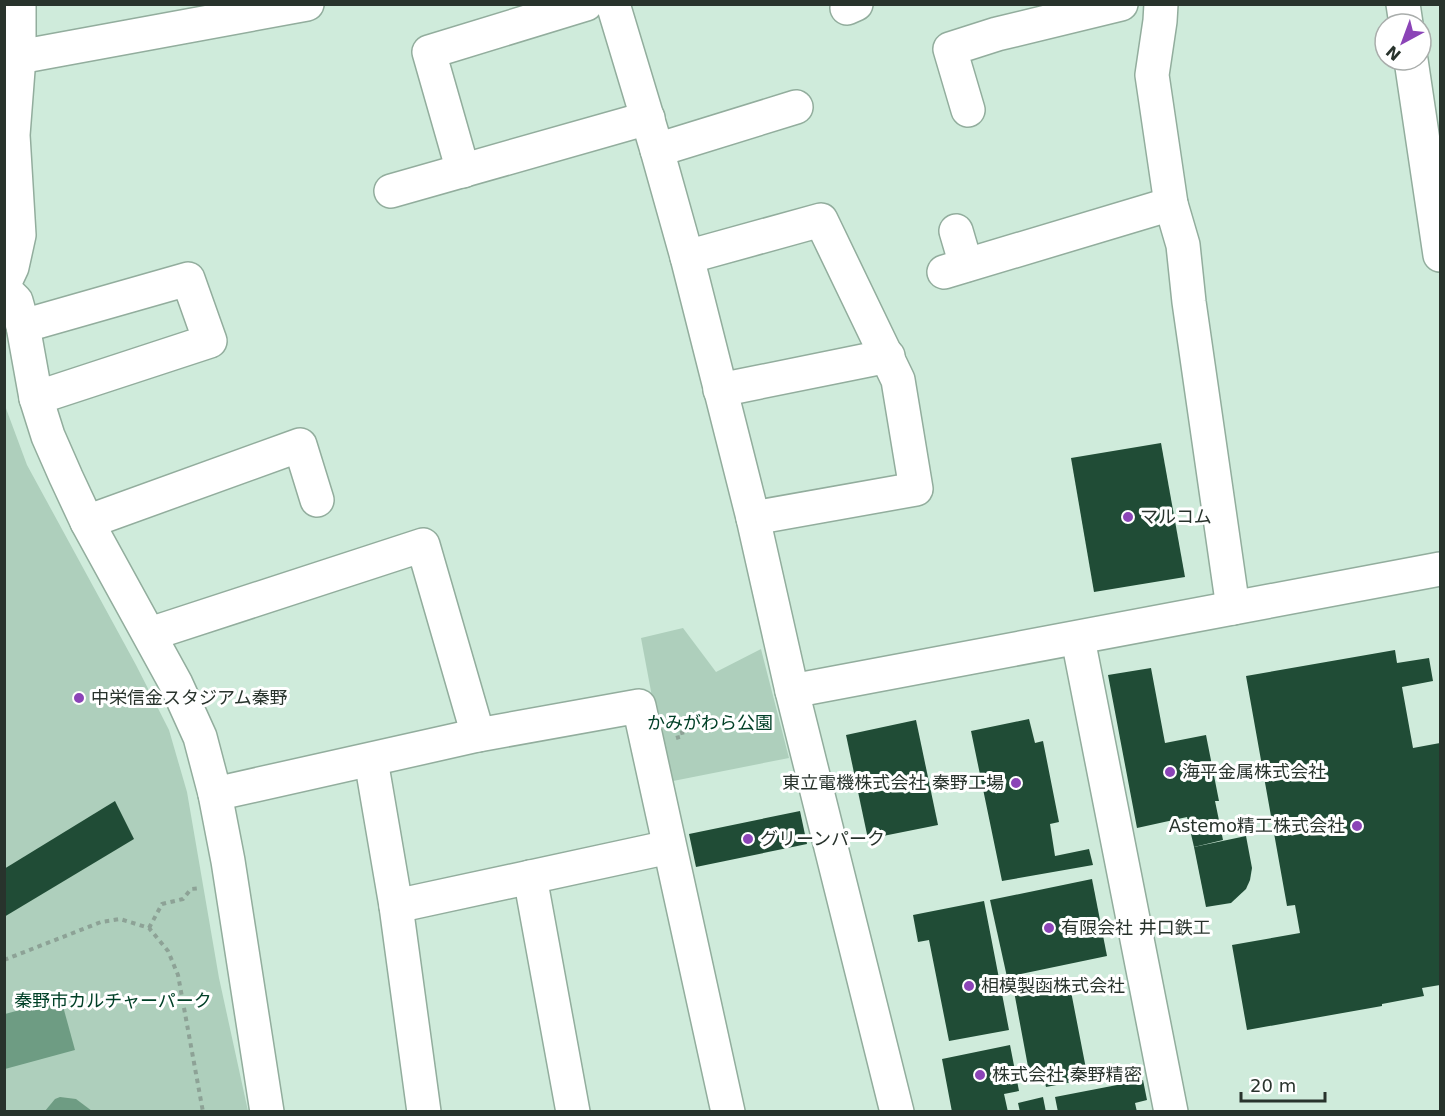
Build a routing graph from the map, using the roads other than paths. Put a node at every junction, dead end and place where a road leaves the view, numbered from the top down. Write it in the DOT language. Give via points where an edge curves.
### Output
graph roads {
  1 [pos="307,4"];
  2 [pos="586,4"];
  3 [pos="613,4"];
  4 [pos="1120,4"];
  5 [pos="1161,4"];
  6 [pos="14,7"];
  7 [pos="1048,13"];
  8 [pos="19,57"];
  9 [pos="1414,72"];
  10 [pos="796,107"];
  11 [pos="968,110"];
  12 [pos="648,118"];
  13 [pos="9,136"];
  14 [pos="657,150"];
  15 [pos="463,171"];
  16 [pos="391,191"];
  17 [pos="1171,204"];
  18 [pos="956,231"];
  19 [pos="1440,255"];
  20 [pos="687,257"];
  21 [pos="4,284"];
  22 [pos="4,289"];
  23 [pos="22,326"];
  24 [pos="888,356"];
  25 [pos="720,390"];
  26 [pos="36,398"];
  27 [pos="317,500"];
  28 [pos="753,518"];
  29 [pos="87,522"];
  30 [pos="1440,569"];
  31 [pos="1233,608"];
  32 [pos="150,634"];
  33 [pos="1078,639"];
  34 [pos="792,691"];
  35 [pos="478,735"];
  36 [pos="371,760"];
  37 [pos="215,794"];
  38 [pos="669,847"];
  39 [pos="530,876"];
  40 [pos="396,906"];
  41 [pos="267,1112"];
  42 [pos="424,1112"];
  43 [pos="573,1112"];
  44 [pos="728,1112"];
  45 [pos="897,1112"];
  46 [pos="1171,1112"];
  1 -- 8 [label="street"];
  2 -- 15 [label="street" via="429,52"];
  3 -- 12 [label="street"];
  4 -- 7 [label="street"];
  5 -- 17 [label="street" via="1152,75"];
  6 -- 8 [label="street"];
  7 -- 11 [label="street" via="950,49"];
  8 -- 13 [label="street"];
  9 -- 19 [label="street"];
  10 -- 14 [label="street"];
  12 -- 14 [label="street"];
  12 -- 15 [label="street"];
  13 -- 21 [label="street" via="19,235"];
  14 -- 20 [label="street"];
  15 -- 16 [label="street"];
  17 -- 18 [label="street" via="955,269"];
  17 -- 31 [label="street" via="1183,245"];
  20 -- 24 [label="street" via="821,220"];
  20 -- 25 [label="street"];
  22 -- 23 [label="street" via="16,301"];
  23 -- 26 [label="street"];
  23 -- 26 [label="street" via="188,279 210,341"];
  24 -- 25 [label="street"];
  24 -- 28 [label="street" via="898,380 916,489"];
  25 -- 28 [label="street"];
  26 -- 29 [label="street" via="48,436"];
  27 -- 29 [label="street" via="300,445"];
  28 -- 34 [label="street"];
  29 -- 32 [label="street"];
  30 -- 31 [label="street"];
  31 -- 33 [label="street"];
  32 -- 35 [label="street" via="423,545"];
  32 -- 37 [label="street" via="200,737"];
  33 -- 34 [label="street"];
  33 -- 46 [label="street"];
  34 -- 45 [label="street"];
  35 -- 36 [label="street"];
  35 -- 38 [label="street" via="639,706"];
  36 -- 37 [label="street"];
  36 -- 40 [label="street"];
  37 -- 41 [label="street"];
  38 -- 39 [label="street"];
  38 -- 44 [label="street"];
  39 -- 40 [label="street"];
  39 -- 43 [label="street"];
  40 -- 42 [label="street"];
}
